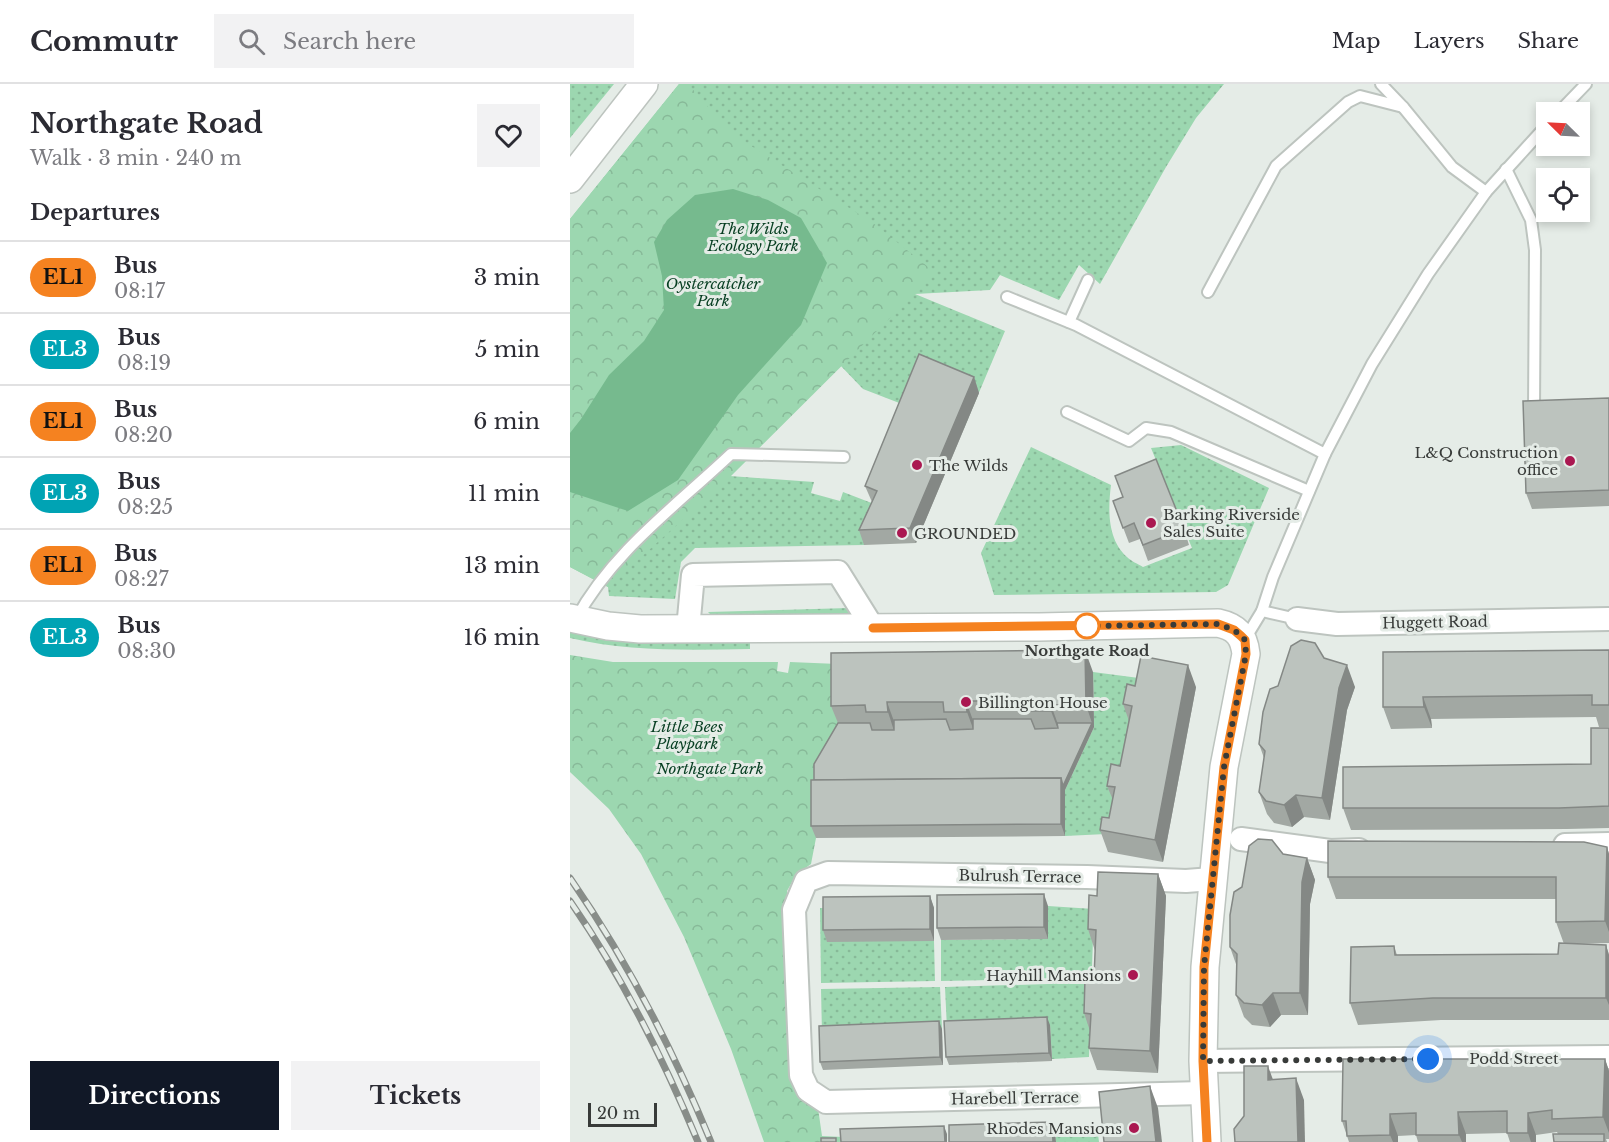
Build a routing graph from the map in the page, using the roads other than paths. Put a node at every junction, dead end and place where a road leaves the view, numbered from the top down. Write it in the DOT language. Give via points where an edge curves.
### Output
graph roads {
  1 [pos="644,84"];
  2 [pos="1381,84"];
  3 [pos="1586,84"];
  4 [pos="1569,102"];
  5 [pos="1403,107"];
  6 [pos="1536,137"];
  7 [pos="1506,169"];
  8 [pos="570,177"];
  9 [pos="1486,192"];
  10 [pos="1088,280"];
  11 [pos="1208,292"];
  12 [pos="1007,297"];
  13 [pos="1069,322"];
  14 [pos="1534,411"];
  15 [pos="1067,412"];
  16 [pos="1325,454"];
  17 [pos="844,457"];
  18 [pos="1309,490"];
  19 [pos="1262,611"];
  20 [pos="573,619"];
  21 [pos="1297,619"];
  22 [pos="1609,619"];
  23 [pos="873,628"];
  24 [pos="688,629"];
  25 [pos="1245,640"];
  26 [pos="1241,839"];
  27 [pos="1609,844"];
  28 [pos="1539,846"];
  29 [pos="1377,849"];
  30 [pos="1199,880"];
  31 [pos="1609,1057"];
  32 [pos="1203,1061"];
  33 [pos="1192,1093"];
  34 [pos="826,1102"];
  35 [pos="1208,1142"];
  1 -- 8 [label="street"];
  2 -- 5 [label="lane"];
  3 -- 4 [label="lane"];
  5 -- 9 [label="lane" via="1452,167"];
  5 -- 11 [label="lane" via="1360,96 1348,102 1276,166"];
  6 -- 7 [label="lane"];
  7 -- 9 [label="lane"];
  7 -- 14 [label="lane" via="1531,220 1534,242"];
  9 -- 16 [label="lane" via="1428,274"];
  10 -- 13 [label="lane"];
  12 -- 13 [label="lane"];
  13 -- 16 [label="lane"];
  15 -- 18 [label="lane" via="1129,441 1146,428 1171,432"];
  16 -- 18 [label="lane"];
  17 -- 20 [label="lane" via="731,454 615,562"];
  18 -- 19 [label="lane"];
  19 -- 21 [label="lane, Huggett Road"];
  19 -- 25 [label="lane"];
  20 -- 24 [label="street" via="640,629"];
  21 -- 22 [label="street, Huggett Road" via="1337,624"];
  23 -- 24 [label="street"];
  23 -- 24 [label="street" via="838,572 693,575"];
  23 -- 25 [label="street" via="1218,624"];
  25 -- 30 [label="street" via="1244,673 1224,767 1222,802"];
  26 -- 29 [label="street" via="1330,850"];
  27 -- 28 [label="street"];
  30 -- 32 [label="street" via="1204,967"];
  30 -- 34 [label="street, Bulrush Terrace" via="828,873 806,881 794,910 801,1075 808,1090"];
  31 -- 32 [label="street, Podd Street"];
  32 -- 33 [label="street"];
  33 -- 34 [label="street, Harebell Terrace"];
  33 -- 35 [label="street"];
}
